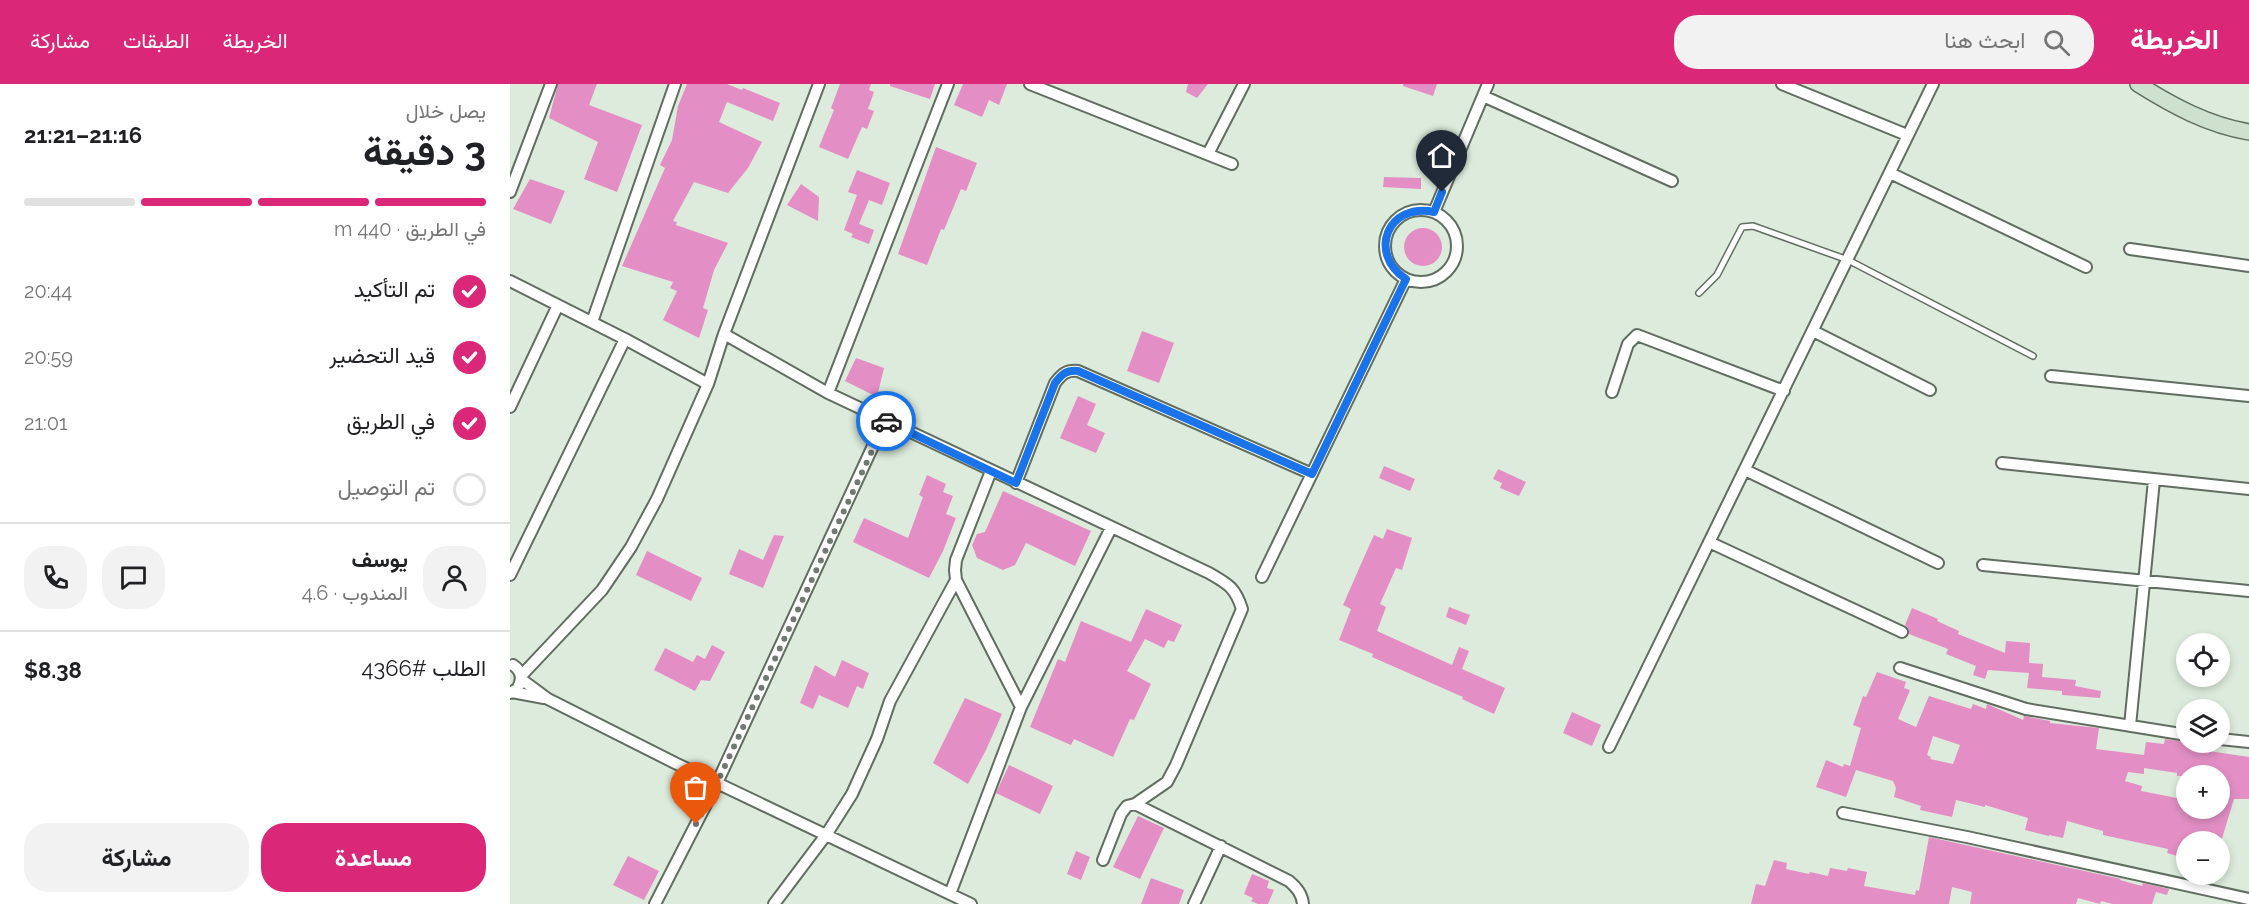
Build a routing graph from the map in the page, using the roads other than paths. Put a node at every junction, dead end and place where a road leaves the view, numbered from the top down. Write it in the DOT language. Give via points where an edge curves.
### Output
graph roads {
  1 [pos="550,84"];
  2 [pos="675,84"];
  3 [pos="819,84"];
  4 [pos="948,84"];
  5 [pos="1030,84"];
  6 [pos="1244,84"];
  7 [pos="1488,84"];
  8 [pos="1782,84"];
  9 [pos="1933,84"];
  10 [pos="2138,84"];
  11 [pos="1483,96"];
  12 [pos="2249,132"];
  13 [pos="1907,135"];
  14 [pos="1208,154"];
  15 [pos="1232,164"];
  16 [pos="1890,173"];
  17 [pos="1672,181"];
  18 [pos="510,192"];
  19 [pos="1434,212"];
  20 [pos="2130,249"];
  21 [pos="1848,260"];
  22 [pos="2249,266"];
  23 [pos="2086,267"];
  24 [pos="1406,279"];
  25 [pos="510,281"];
  26 [pos="1699,293"];
  27 [pos="558,305"];
  28 [pos="592,322"];
  29 [pos="1813,331"];
  30 [pos="723,334"];
  31 [pos="625,339"];
  32 [pos="2033,356"];
  33 [pos="2051,376"];
  34 [pos="708,384"];
  35 [pos="1930,390"];
  36 [pos="1784,391"];
  37 [pos="828,393"];
  38 [pos="1612,393"];
  39 [pos="2249,396"];
  40 [pos="510,407"];
  41 [pos="885,420"];
  42 [pos="2001,463"];
  43 [pos="1745,470"];
  44 [pos="991,471"];
  45 [pos="1312,474"];
  46 [pos="2154,480"];
  47 [pos="1016,483"];
  48 [pos="2249,489"];
  49 [pos="1111,528"];
  50 [pos="1709,542"];
  51 [pos="1938,563"];
  52 [pos="1983,565"];
  53 [pos="510,575"];
  54 [pos="1262,577"];
  55 [pos="956,580"];
  56 [pos="2145,582"];
  57 [pos="2249,591"];
  58 [pos="1902,632"];
  59 [pos="541,655"];
  60 [pos="511,665"];
  61 [pos="1900,668"];
  62 [pos="521,678"];
  63 [pos="511,692"];
  64 [pos="548,699"];
  65 [pos="1021,707"];
  66 [pos="2130,726"];
  67 [pos="2176,733"];
  68 [pos="2230,741"];
  69 [pos="2249,742"];
  70 [pos="1609,747"];
  71 [pos="717,783"];
  72 [pos="1135,804"];
  73 [pos="1843,813"];
  74 [pos="826,835"];
  75 [pos="1221,846"];
  76 [pos="1103,860"];
  77 [pos="950,894"];
  78 [pos="2249,899"];
  79 [pos="655,904"];
  80 [pos="774,904"];
  81 [pos="971,904"];
  82 [pos="1194,904"];
  83 [pos="1303,904"];
  1 -- 18 [label="street"];
  2 -- 28 [label="street"];
  3 -- 30 [label="street"];
  4 -- 37 [label="street"];
  5 -- 14 [label="street"];
  6 -- 14 [label="street"];
  7 -- 11 [label="street"];
  8 -- 13 [label="street"];
  9 -- 13 [label="street"];
  10 -- 12 [label="street" via="2192,115"];
  11 -- 17 [label="street"];
  11 -- 19 [label="street"];
  13 -- 16 [label="street"];
  14 -- 15 [label="street"];
  16 -- 21 [label="street"];
  16 -- 23 [label="street"];
  19 -- 24 [label="street" via="1423,209 1402,215 1388,232 1386,254 1397,273"];
  19 -- 24 [label="street" via="1452,226 1455,259 1440,277 1418,282"];
  20 -- 22 [label="street"];
  21 -- 26 [label="lane" via="1753,226 1743,227 1717,275"];
  21 -- 29 [label="street"];
  21 -- 32 [label="lane"];
  24 -- 45 [label="street"];
  25 -- 27 [label="street"];
  27 -- 28 [label="street"];
  27 -- 40 [label="street"];
  28 -- 31 [label="street"];
  29 -- 35 [label="street"];
  29 -- 36 [label="street"];
  30 -- 34 [label="street"];
  30 -- 37 [label="street"];
  31 -- 34 [label="street"];
  31 -- 53 [label="street"];
  33 -- 39 [label="street"];
  34 -- 59 [label="street" via="631,547 602,590"];
  36 -- 38 [label="street" via="1637,335 1628,344"];
  36 -- 43 [label="street"];
  37 -- 41 [label="street"];
  41 -- 44 [label="street"];
  41 -- 71 [label="street"];
  42 -- 46 [label="street"];
  43 -- 50 [label="street"];
  43 -- 51 [label="street"];
  44 -- 47 [label="street"];
  44 -- 55 [label="street" via="957,560"];
  45 -- 47 [label="street" via="1078,371 1069,371 1055,383"];
  45 -- 54 [label="street"];
  46 -- 48 [label="street"];
  46 -- 56 [label="street"];
  47 -- 49 [label="street"];
  49 -- 65 [label="street"];
  49 -- 72 [label="street" via="1231,586 1242,609 1167,782"];
  50 -- 58 [label="street"];
  50 -- 70 [label="street"];
  52 -- 56 [label="street"];
  55 -- 65 [label="street"];
  55 -- 74 [label="street" via="894,692 852,794"];
  56 -- 57 [label="street"];
  56 -- 66 [label="street"];
  59 -- 60 [label="street"];
  59 -- 62 [label="street"];
  60 -- 62 [label="street"];
  61 -- 66 [label="street" via="2026,708"];
  62 -- 63 [label="street" via="517,689"];
  62 -- 64 [label="street"];
  63 -- 64 [label="street"];
  64 -- 71 [label="street"];
  65 -- 77 [label="street"];
  66 -- 67 [label="street"];
  68 -- 69 [label="street"];
  71 -- 74 [label="street"];
  71 -- 79 [label="street"];
  72 -- 75 [label="street"];
  72 -- 76 [label="street" via="1127,806 1121,814"];
  73 -- 78 [label="street"];
  74 -- 77 [label="street"];
  74 -- 80 [label="street"];
  75 -- 82 [label="street"];
  75 -- 83 [label="street" via="1289,881 1297,888"];
  77 -- 81 [label="street"];
}
